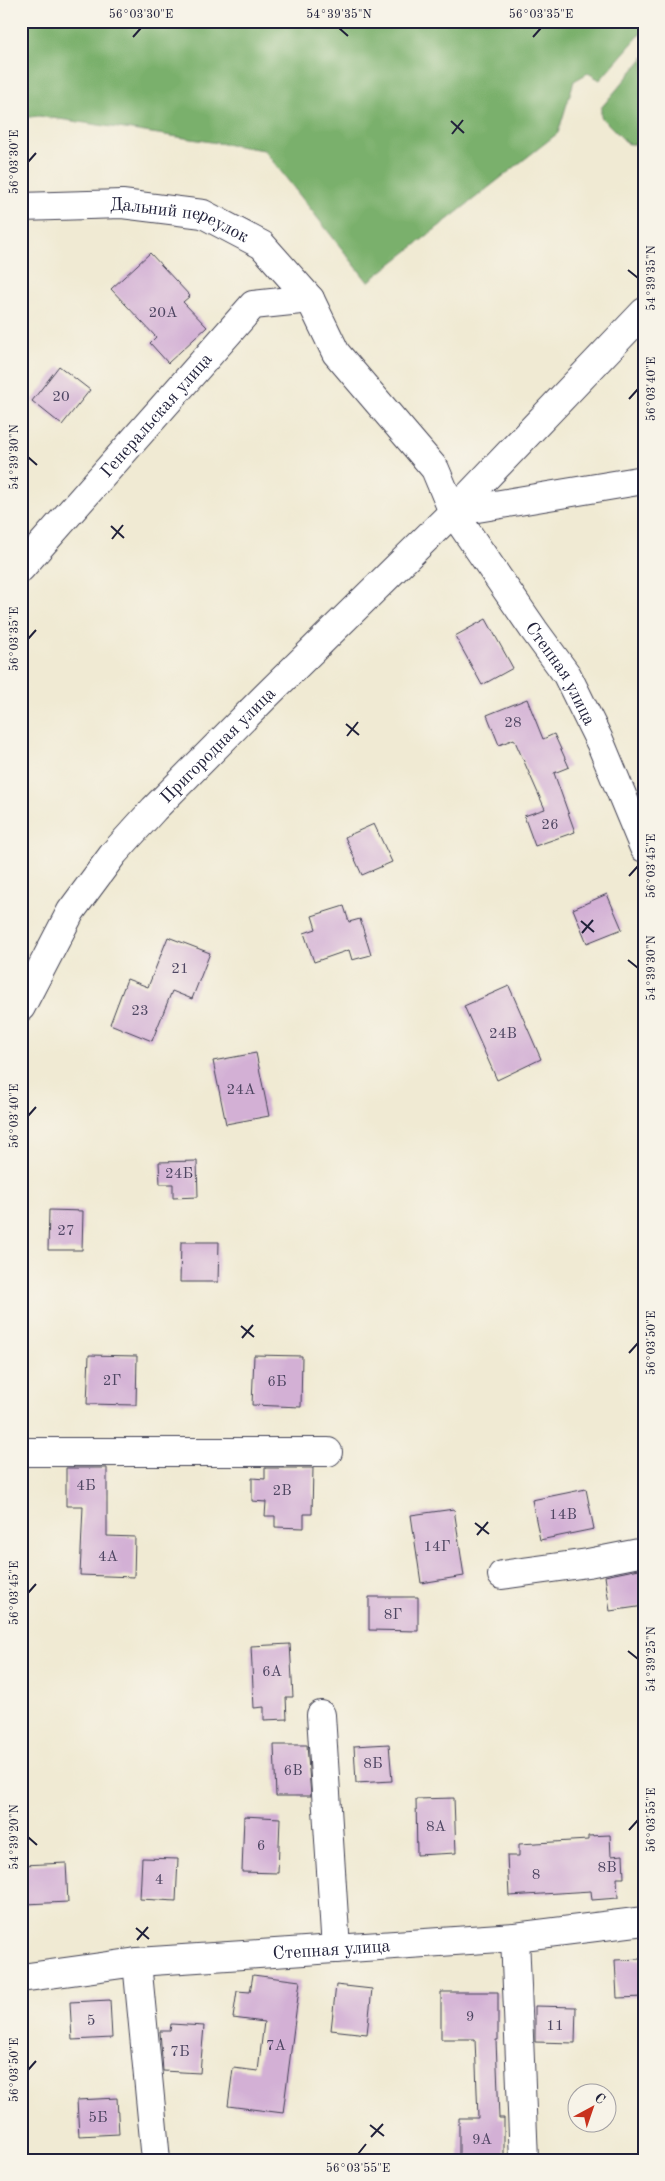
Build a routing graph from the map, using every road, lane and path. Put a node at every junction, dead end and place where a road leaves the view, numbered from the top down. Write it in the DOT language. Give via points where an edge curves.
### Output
graph roads {
  1 [pos="21,207"];
  2 [pos="310,299"];
  3 [pos="644,312"];
  4 [pos="644,480"];
  5 [pos="453,512"];
  6 [pos="21,568"];
  7 [pos="644,848"];
  8 [pos="21,1007"];
  9 [pos="21,1452"];
  10 [pos="328,1452"];
  11 [pos="644,1552"];
  12 [pos="502,1575"];
  13 [pos="321,1715"];
  14 [pos="644,1921"];
  15 [pos="514,1937"];
  16 [pos="336,1949"];
  17 [pos="137,1962"];
  18 [pos="21,1978"];
  19 [pos="156,2160"];
  20 [pos="524,2160"];
  1 -- 2 [label="street, Дальний переулок" via="122,204 203,214 262,245"];
  2 -- 5 [label="street, Дальний переулок" via="336,353 434,469"];
  2 -- 6 [label="street, Генеральская улица" via="254,305"];
  3 -- 5 [label="street, Пригородная улица"];
  4 -- 5 [label="street"];
  5 -- 7 [label="street, Степная улица" via="567,675 600,742"];
  5 -- 8 [label="street, Пригородная улица" via="258,704 114,853 71,910"];
  9 -- 10 [label="street"];
  11 -- 12 [label="street"];
  13 -- 16 [label="street"];
  14 -- 15 [label="street, Степная улица"];
  15 -- 16 [label="street, Степная улица"];
  15 -- 20 [label="street"];
  16 -- 17 [label="street, Степная улица"];
  17 -- 18 [label="street, Степная улица"];
  17 -- 19 [label="street"];
}
